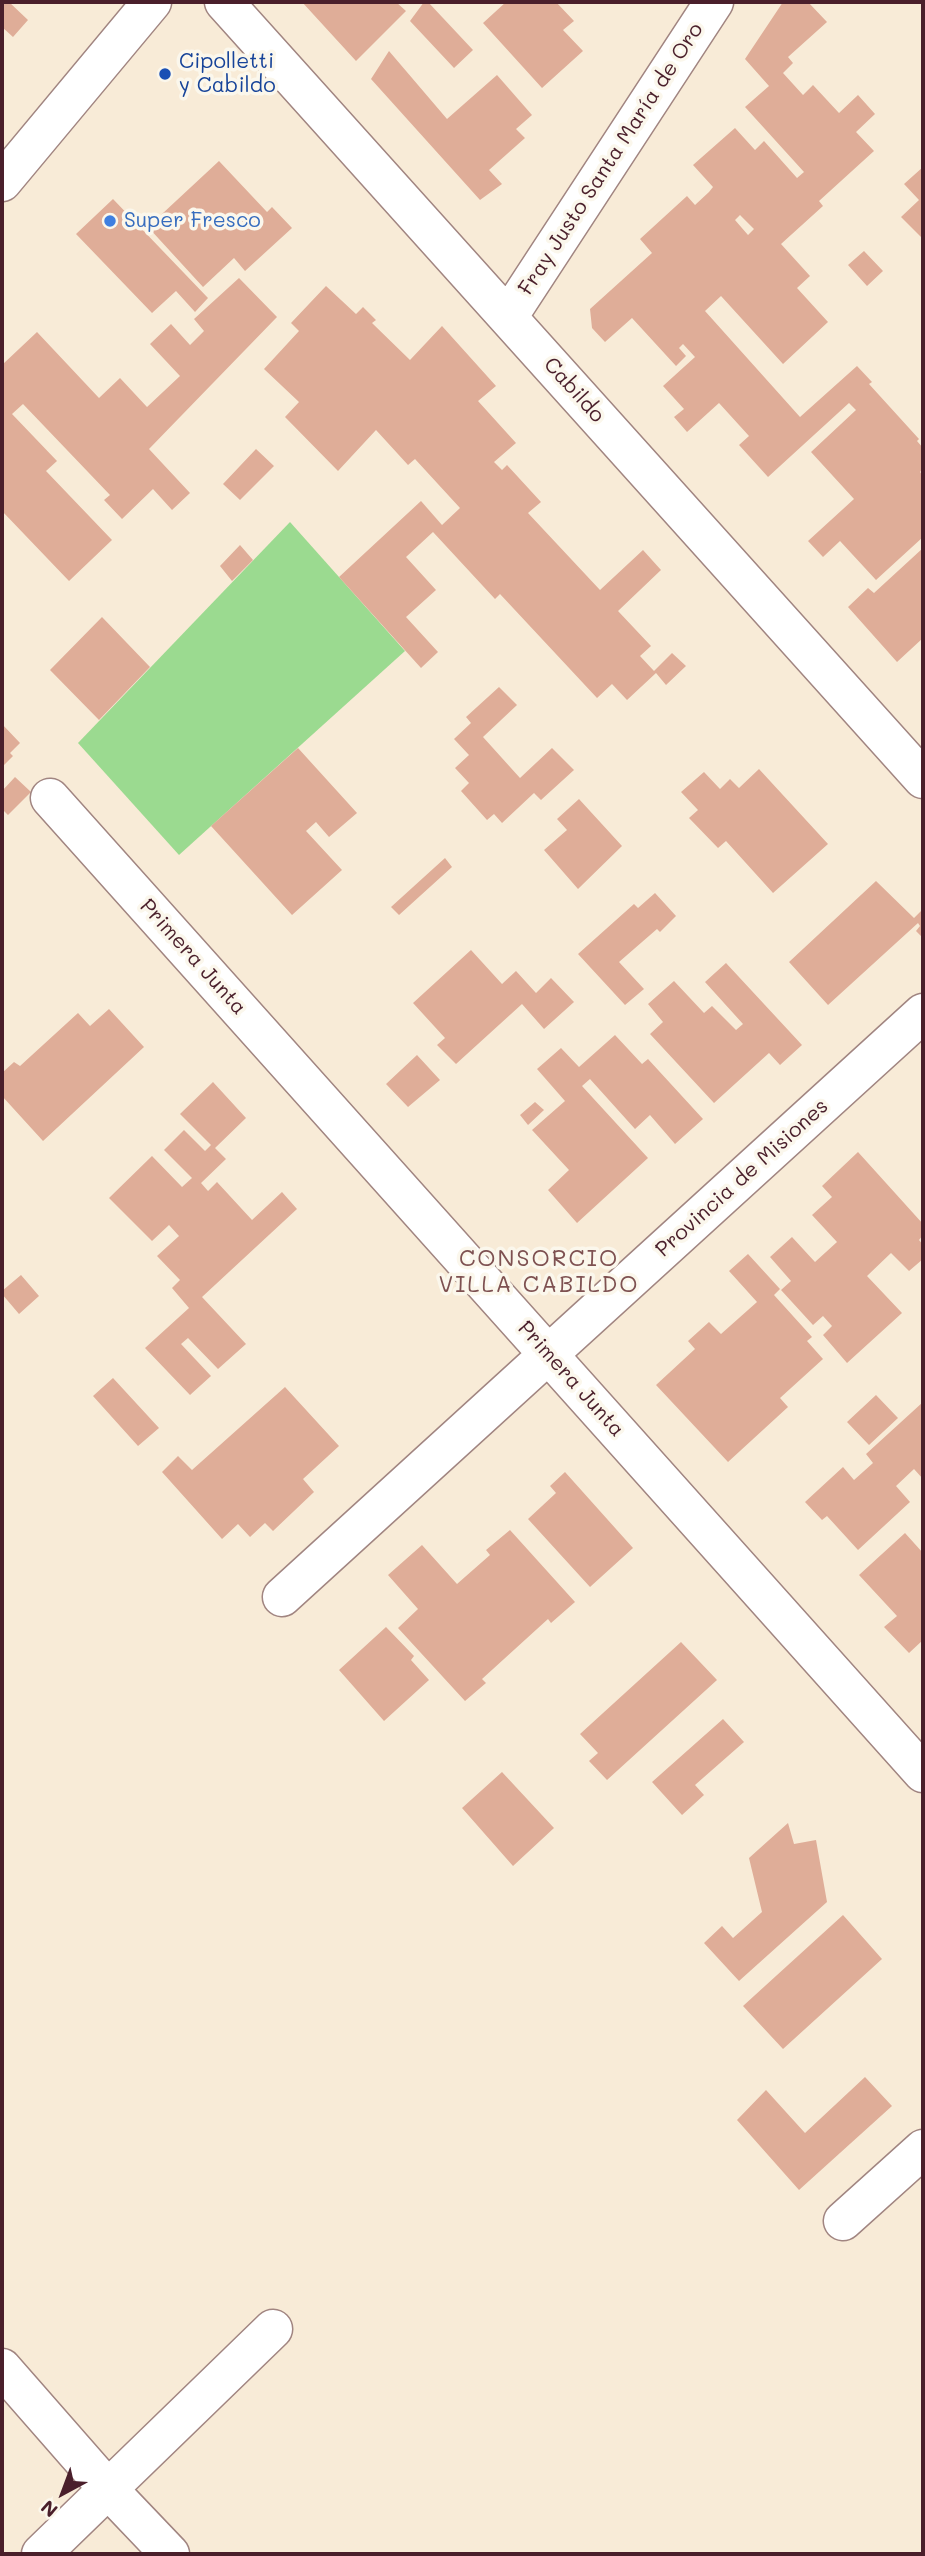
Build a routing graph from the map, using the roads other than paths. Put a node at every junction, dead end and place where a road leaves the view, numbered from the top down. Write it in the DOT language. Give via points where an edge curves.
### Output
graph roads {
  1 [pos="152,2"];
  2 [pos="224,2"];
  3 [pos="714,2"];
  4 [pos="2,182"];
  5 [pos="508,317"];
  6 [pos="923,779"];
  7 [pos="50,798"];
  8 [pos="923,1013"];
  9 [pos="548,1354"];
  10 [pos="282,1597"];
  11 [pos="923,1773"];
  12 [pos="923,2149"];
  13 [pos="843,2221"];
  14 [pos="273,2329"];
  15 [pos="2,2368"];
  16 [pos="108,2489"];
  17 [pos="41,2554"];
  18 [pos="170,2554"];
  1 -- 4 [label="street"];
  2 -- 5 [label="street, Cabildo"];
  3 -- 5 [label="street, Fray Justo Santa María de Oro"];
  5 -- 6 [label="street, Cabildo"];
  7 -- 9 [label="street, Primera Junta"];
  8 -- 9 [label="street, Provincia de Misiones"];
  9 -- 10 [label="street, Provincia de Misiones"];
  9 -- 11 [label="street, Primera Junta"];
  12 -- 13 [label="street"];
  14 -- 16 [label="street"];
  15 -- 16 [label="street"];
  16 -- 17 [label="street"];
  16 -- 18 [label="street"];
}
